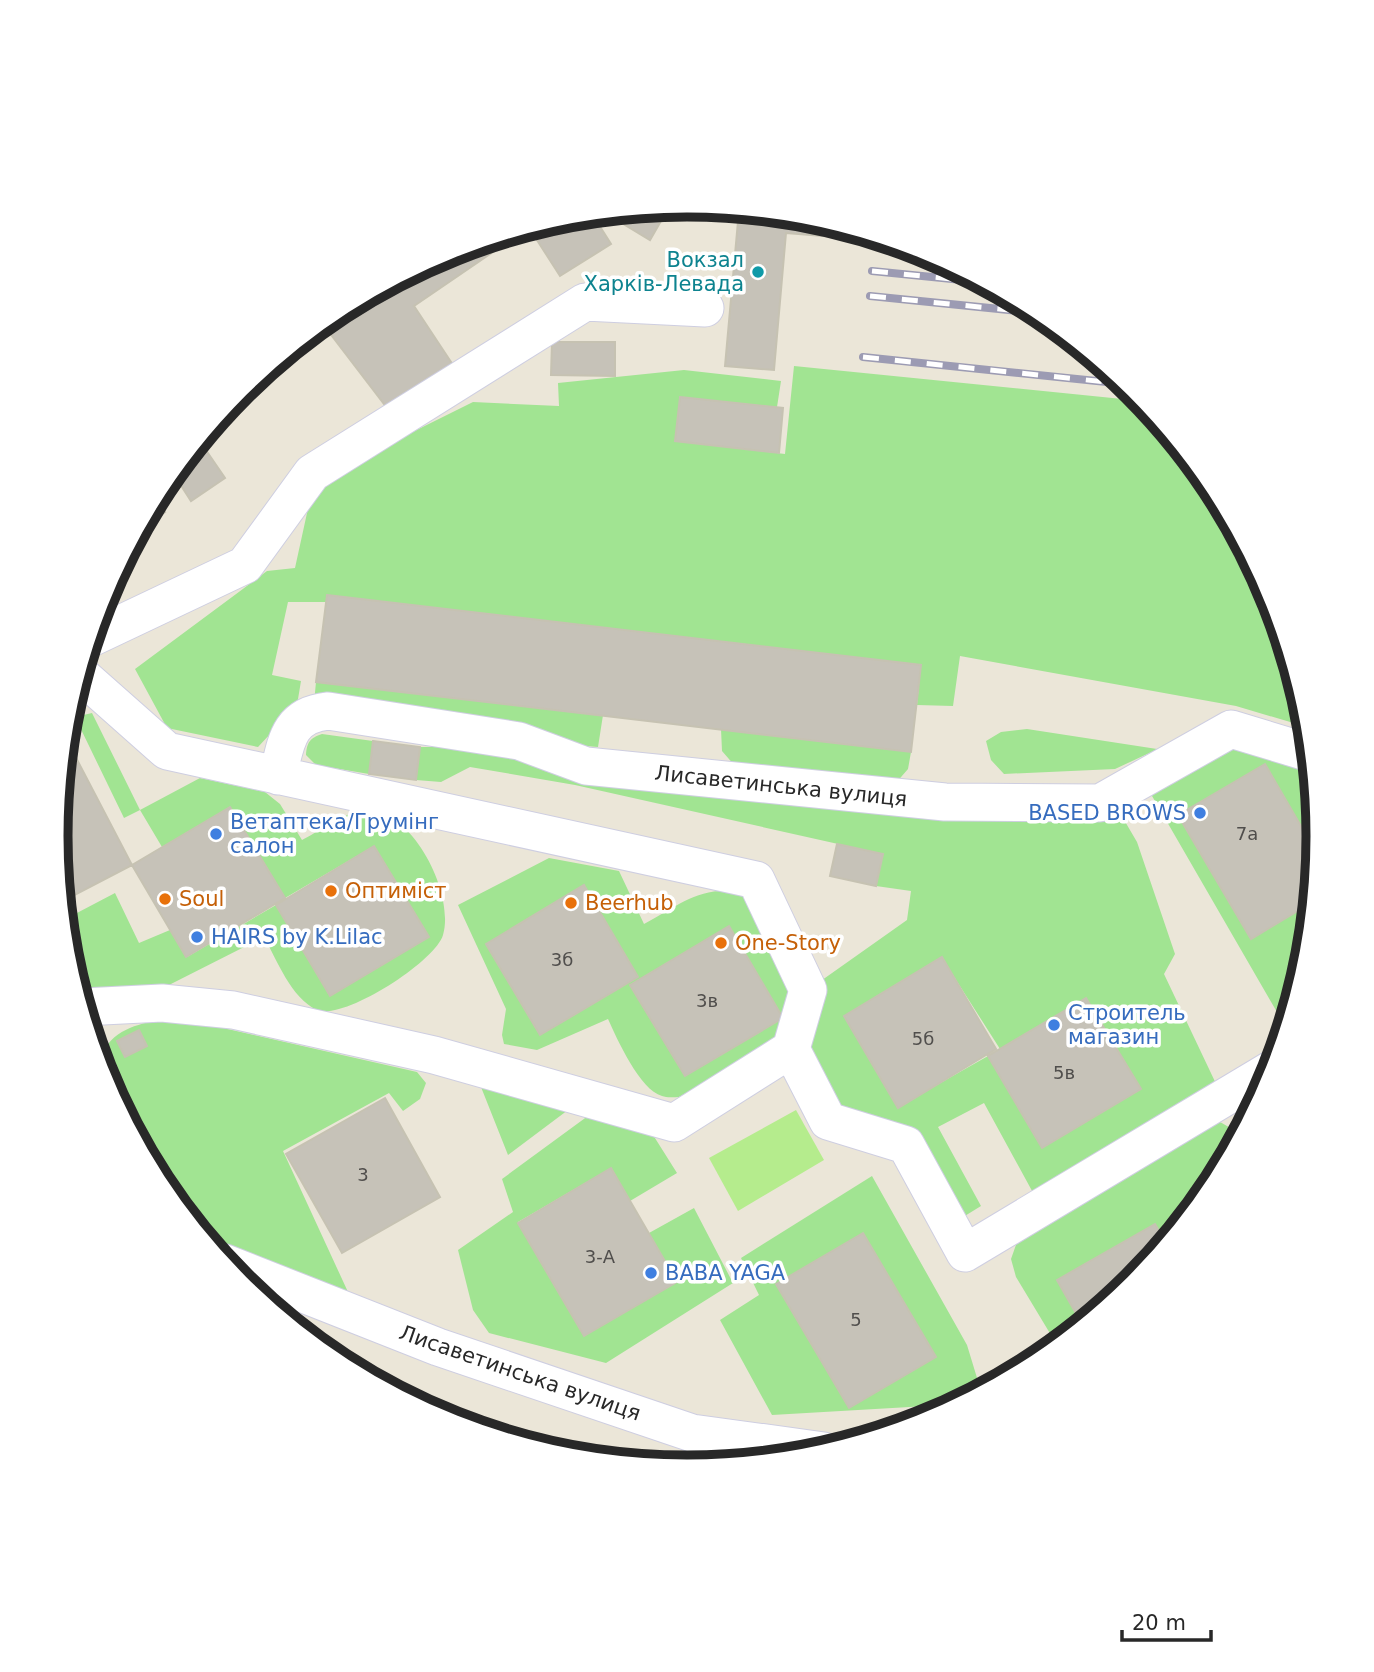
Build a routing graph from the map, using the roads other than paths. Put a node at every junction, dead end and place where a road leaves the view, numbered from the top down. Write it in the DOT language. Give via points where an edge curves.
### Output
graph roads {
  1 [pos="705,308"];
  2 [pos="103,632"];
  3 [pos="88,681"];
  4 [pos="1299,750"];
  5 [pos="278,776"];
  6 [pos="92,1007"];
  7 [pos="791,1049"];
  8 [pos="1257,1078"];
  9 [pos="247,1272"];
  10 [pos="788,1446"];
  1 -- 2 [label="street" via="584,302 312,473 245,565"];
  3 -- 5 [label="street" via="167,751"];
  4 -- 5 [label="street, Лисаветинська вулиця" via="1231,729 1100,803 945,802 586,766 519,741 328,710 311,712 296,724 286,740"];
  5 -- 7 [label="street" via="757,880 808,990"];
  6 -- 7 [label="street" via="162,1003 233,1010 435,1055 674,1123"];
  7 -- 8 [label="street" via="828,1121 906,1145 965,1253"];
  9 -- 10 [label="street, Лисаветинська вулиця" via="438,1347 692,1433"];
}
